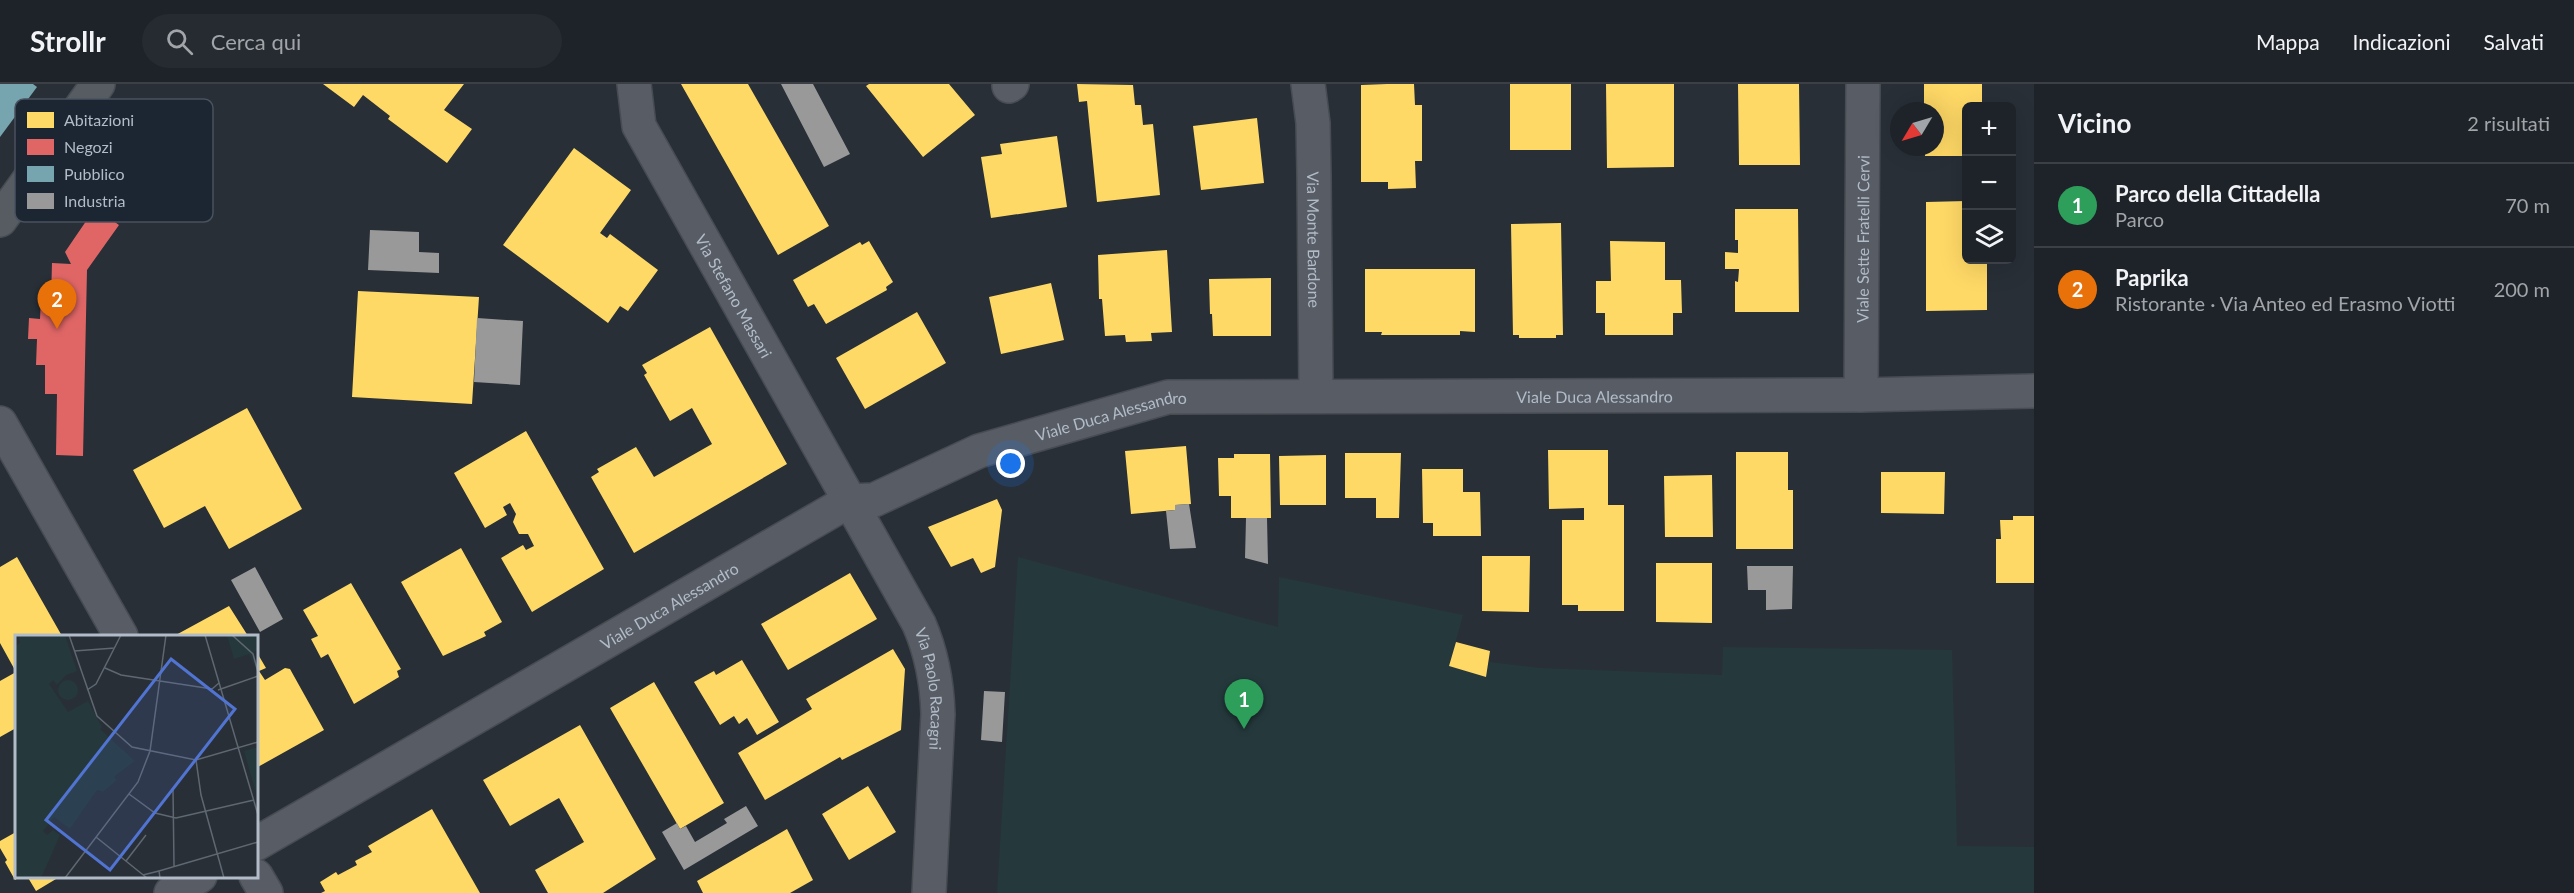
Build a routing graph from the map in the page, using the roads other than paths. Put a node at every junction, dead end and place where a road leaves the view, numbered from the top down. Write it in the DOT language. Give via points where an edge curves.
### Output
graph roads {
  1 [pos="98,84"];
  2 [pos="634,84"];
  3 [pos="1308,84"];
  4 [pos="1863,84"];
  5 [pos="87,99"];
  6 [pos="15,199"];
  7 [pos="0,220"];
  8 [pos="2034,391"];
  9 [pos="1861,394"];
  10 [pos="1316,396"];
  11 [pos="0,423"];
  12 [pos="849,501"];
  13 [pos="120,635"];
  14 [pos="258,843"];
  15 [pos="197,878"];
  16 [pos="257,878"];
  17 [pos="171,893"];
  18 [pos="266,893"];
  19 [pos="929,893"];
  1 -- 5 [label="main road"];
  2 -- 12 [label="street, Via Stefano Massari" via="639,126"];
  3 -- 10 [label="street, Via Monte Bardone" via="1313,123"];
  4 -- 9 [label="street, Viale Sette Fratelli Cervi"];
  6 -- 7 [label="main road"];
  8 -- 9 [label="street, Viale Duca Alessandro"];
  9 -- 10 [label="street, Viale Duca Alessandro"];
  10 -- 12 [label="street, Viale Duca Alessandro" via="1168,397 979,451 874,500"];
  11 -- 13 [label="street"];
  12 -- 14 [label="street, Viale Duca Alessandro"];
  12 -- 19 [label="street, Via Paolo Racagni" via="919,624 934,664 938,714"];
  15 -- 17 [label="street"];
  16 -- 18 [label="street"];
}
